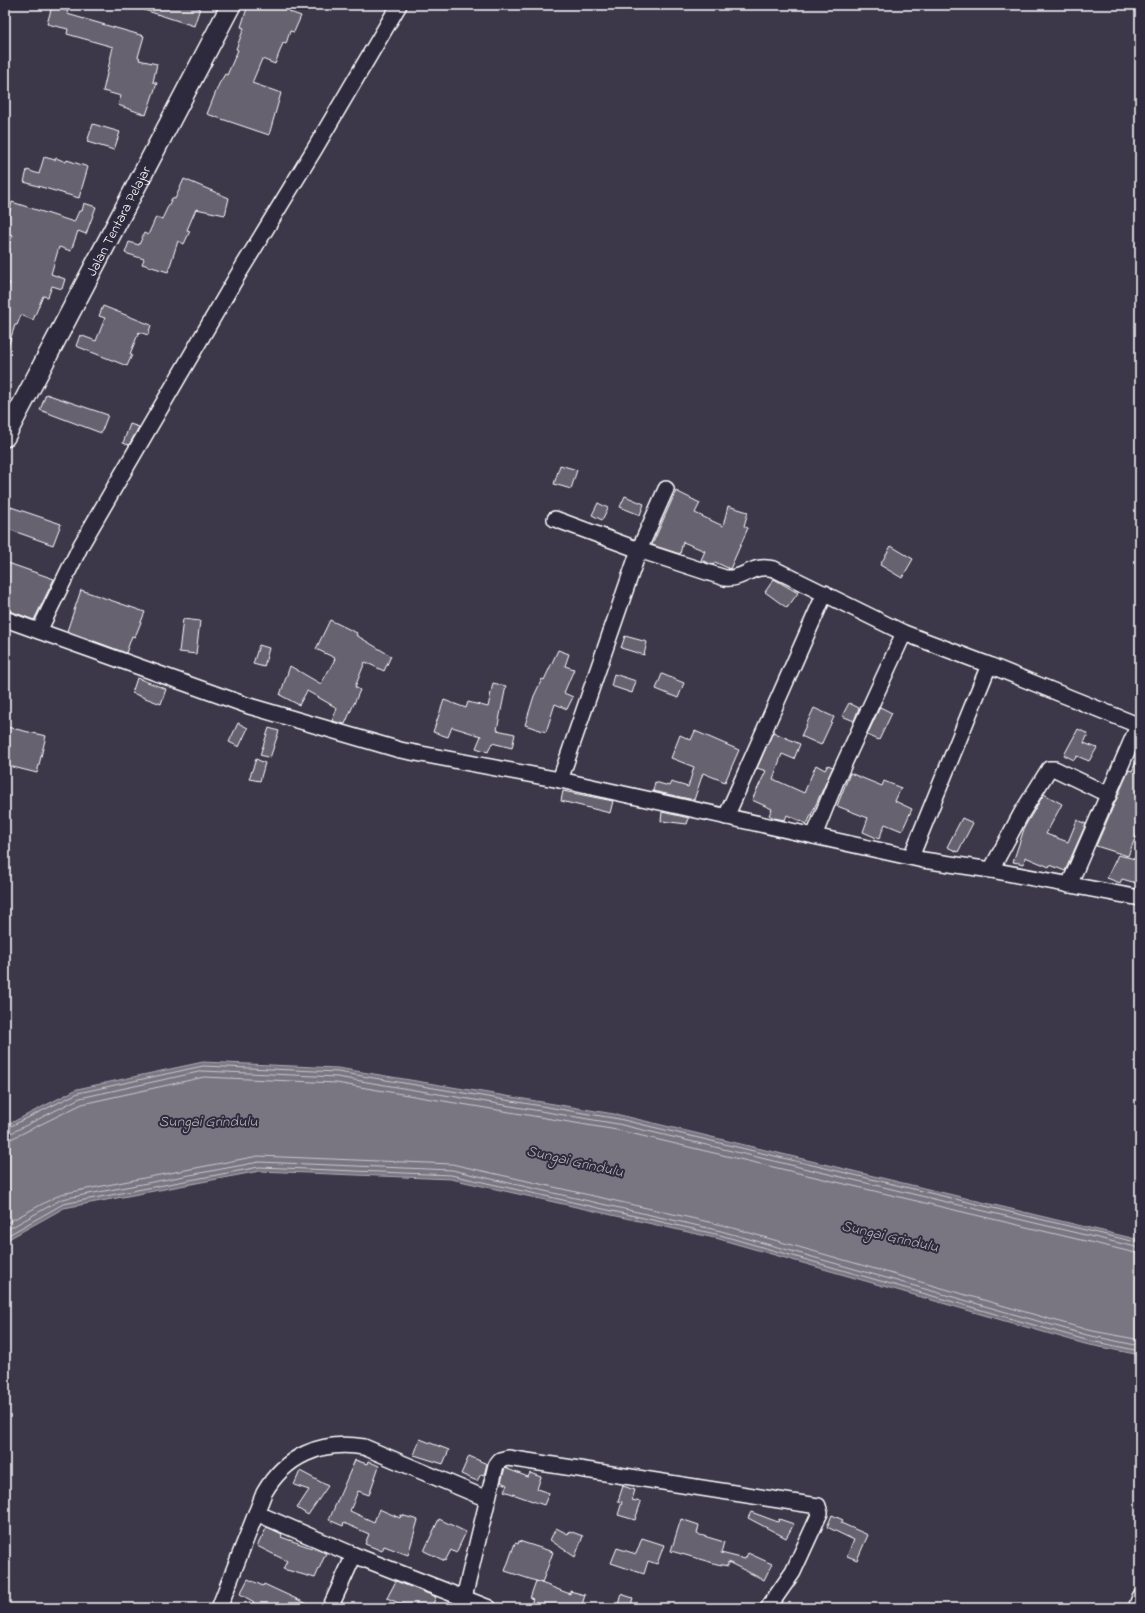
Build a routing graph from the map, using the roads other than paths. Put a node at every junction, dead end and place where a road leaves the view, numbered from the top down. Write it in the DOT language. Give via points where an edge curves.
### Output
graph roads {
  1 [pos="231,5"];
  2 [pos="399,5"];
  3 [pos="5,437"];
  4 [pos="666,489"];
  5 [pos="555,519"];
  6 [pos="639,550"];
  7 [pos="825,593"];
  8 [pos="5,619"];
  9 [pos="39,631"];
  10 [pos="904,633"];
  11 [pos="989,665"];
  12 [pos="1139,726"];
  13 [pos="560,780"];
  14 [pos="1109,795"];
  15 [pos="726,817"];
  16 [pos="814,836"];
  17 [pos="911,857"];
  18 [pos="991,870"];
  19 [pos="1069,886"];
  20 [pos="1140,898"];
  21 [pos="487,1499"];
  22 [pos="256,1513"];
  23 [pos="354,1555"];
  24 [pos="1140,1597"];
  25 [pos="464,1598"];
  26 [pos="219,1608"];
  27 [pos="330,1608"];
  28 [pos="489,1608"];
  29 [pos="768,1608"];
  30 [pos="1136,1608"];
  1 -- 3 [label="main road, Jalan Tentara Pelajar"];
  2 -- 9 [label="street" via="85,538"];
  4 -- 6 [label="street"];
  5 -- 6 [label="street"];
  6 -- 7 [label="street" via="733,579 764,566 790,575"];
  6 -- 13 [label="street"];
  7 -- 10 [label="street"];
  7 -- 15 [label="street"];
  8 -- 9 [label="street"];
  9 -- 13 [label="street" via="249,706 400,750"];
  10 -- 11 [label="street"];
  10 -- 16 [label="street" via="836,781"];
  11 -- 12 [label="street"];
  11 -- 17 [label="street"];
  12 -- 14 [label="street"];
  13 -- 15 [label="street"];
  14 -- 18 [label="street" via="1055,769 1049,769"];
  14 -- 19 [label="street"];
  15 -- 16 [label="street"];
  16 -- 17 [label="street"];
  17 -- 18 [label="street"];
  18 -- 19 [label="street"];
  19 -- 20 [label="street"];
  21 -- 22 [label="street" via="364,1448 335,1445 297,1458 283,1467 267,1488"];
  21 -- 25 [label="street"];
  21 -- 29 [label="street" via="496,1465 500,1460 508,1458 818,1506 820,1513 797,1566"];
  22 -- 23 [label="street"];
  22 -- 26 [label="street"];
  23 -- 25 [label="street"];
  23 -- 27 [label="street"];
  24 -- 30 [label="street"];
  25 -- 28 [label="street"];
}
